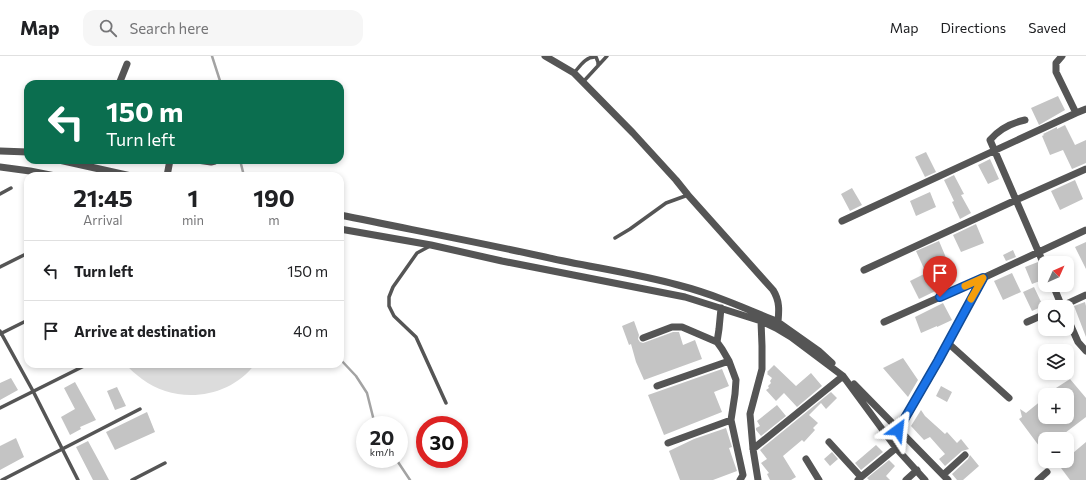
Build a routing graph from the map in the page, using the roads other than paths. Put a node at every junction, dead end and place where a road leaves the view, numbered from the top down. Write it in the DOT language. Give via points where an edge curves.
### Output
graph roads {
  1 [pos="547,56"];
  2 [pos="607,56"];
  3 [pos="1062,56"];
  4 [pos="128,64"];
  5 [pos="598,66"];
  6 [pos="574,73"];
  7 [pos="121,80"];
  8 [pos="583,82"];
  9 [pos="1086,109"];
  10 [pos="1076,113"];
  11 [pos="1025,120"];
  12 [pos="0,151"];
  13 [pos="995,151"];
  14 [pos="24,152"];
  15 [pos="89,164"];
  16 [pos="0,167"];
  17 [pos="1086,169"];
  18 [pos="35,172"];
  19 [pos="117,172"];
  20 [pos="11,188"];
  21 [pos="0,194"];
  22 [pos="688,195"];
  23 [pos="1016,200"];
  24 [pos="344,216"];
  25 [pos="842,221"];
  26 [pos="344,230"];
  27 [pos="1086,230"];
  28 [pos="616,238"];
  29 [pos="430,245"];
  30 [pos="1038,252"];
  31 [pos="24,254"];
  32 [pos="1040,256"];
  33 [pos="0,267"];
  34 [pos="864,270"];
  35 [pos="983,278"];
  36 [pos="1086,295"];
  37 [pos="1074,301"];
  38 [pos="720,308"];
  39 [pos="1038,317"];
  40 [pos="760,321"];
  41 [pos="24,322"];
  42 [pos="778,322"];
  43 [pos="884,322"];
  44 [pos="1027,322"];
  45 [pos="0,333"];
  46 [pos="1074,333"];
  47 [pos="643,338"];
  48 [pos="717,342"];
  49 [pos="948,343"];
  50 [pos="1086,351"];
  51 [pos="729,360"];
  52 [pos="80,368"];
  53 [pos="843,376"];
  54 [pos="656,386"];
  55 [pos="33,391"];
  56 [pos="1009,398"];
  57 [pos="446,404"];
  58 [pos="0,408"];
  59 [pos="140,409"];
  60 [pos="731,420"];
  61 [pos="898,430"];
  62 [pos="830,442"];
  63 [pos="668,444"];
  64 [pos="896,448"];
  65 [pos="62,449"];
  66 [pos="753,449"];
  67 [pos="965,455"];
  68 [pos="806,459"];
  69 [pos="165,463"];
  70 [pos="917,470"];
  71 [pos="1047,472"];
  72 [pos="860,478"];
  73 [pos="946,479"];
  74 [pos="2,480"];
  75 [pos="78,480"];
  76 [pos="132,480"];
  77 [pos="740,480"];
  78 [pos="758,480"];
  79 [pos="819,480"];
  80 [pos="906,480"];
  81 [pos="925,480"];
  82 [pos="1038,480"];
  1 -- 6 [label="street"];
  2 -- 5 [label="lane"];
  3 -- 10 [label="street" via="1056,63 1056,72"];
  4 -- 7 [label="street"];
  5 -- 6 [label="lane" via="596,57 590,56"];
  5 -- 8 [label="lane"];
  6 -- 8 [label="street"];
  8 -- 22 [label="street" via="633,132"];
  9 -- 10 [label="street"];
  10 -- 13 [label="street"];
  11 -- 13 [label="street" via="1011,123 997,132 990,140"];
  12 -- 14 [label="street"];
  13 -- 23 [label="street"];
  13 -- 25 [label="street"];
  15 -- 19 [label="street"];
  16 -- 18 [label="street"];
  17 -- 23 [label="street"];
  20 -- 21 [label="lane"];
  22 -- 28 [label="lane" via="666,203"];
  22 -- 42 [label="street" via="773,290 778,300"];
  23 -- 30 [label="street"];
  23 -- 34 [label="street"];
  24 -- 42 [label="street" via="679,285 717,297"];
  26 -- 29 [label="street"];
  27 -- 30 [label="street"];
  29 -- 38 [label="street" via="685,297"];
  29 -- 57 [label="lane" via="417,254 388,297 394,316 416,337"];
  30 -- 32 [label="street"];
  30 -- 35 [label="street"];
  31 -- 33 [label="lane"];
  35 -- 43 [label="street"];
  35 -- 49 [label="street"];
  36 -- 37 [label="street"];
  38 -- 40 [label="street"];
  38 -- 48 [label="street"];
  39 -- 44 [label="street"];
  40 -- 53 [label="street" via="776,328"];
  40 -- 66 [label="street" via="762,369 750,414"];
  41 -- 45 [label="lane"];
  42 -- 61 [label="street" via="819,350"];
  45 -- 55 [label="lane"];
  46 -- 50 [label="street"];
  47 -- 48 [label="street" via="677,326"];
  48 -- 51 [label="street"];
  49 -- 56 [label="street"];
  49 -- 61 [label="street"];
  51 -- 54 [label="street"];
  51 -- 60 [label="street" via="736,380"];
  52 -- 55 [label="lane"];
  53 -- 64 [label="street"];
  53 -- 66 [label="street"];
  55 -- 58 [label="lane"];
  55 -- 65 [label="lane"];
  59 -- 65 [label="lane"];
  60 -- 63 [label="street"];
  60 -- 77 [label="street" via="743,475"];
  61 -- 73 [label="street"];
  62 -- 72 [label="street"];
  64 -- 70 [label="street"];
  64 -- 72 [label="street"];
  65 -- 74 [label="lane"];
  65 -- 75 [label="lane"];
  66 -- 78 [label="street"];
  67 -- 73 [label="street"];
  68 -- 79 [label="street"];
  69 -- 76 [label="lane"];
  70 -- 80 [label="street"];
  70 -- 81 [label="street"];
  71 -- 82 [label="street"];
}
